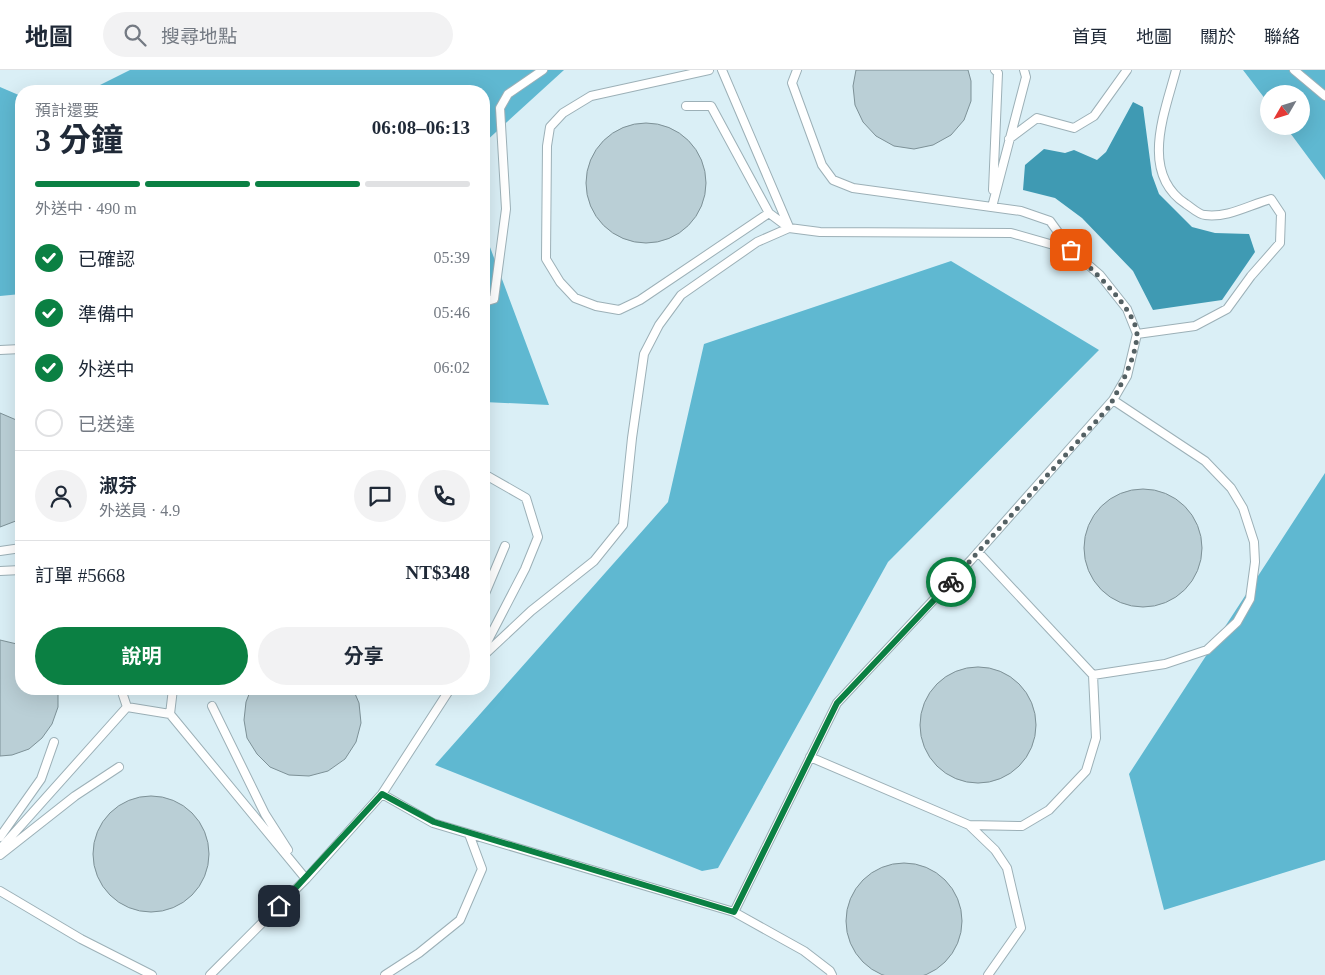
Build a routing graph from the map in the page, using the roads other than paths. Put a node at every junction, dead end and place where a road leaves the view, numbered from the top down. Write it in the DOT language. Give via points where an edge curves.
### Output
graph roads {
  1 [pos="542,70"];
  2 [pos="709,70"];
  3 [pos="722,70"];
  4 [pos="797,70"];
  5 [pos="995,70"];
  6 [pos="1024,70"];
  7 [pos="1127,70"];
  8 [pos="1176,70"];
  9 [pos="1294,70"];
  10 [pos="1325,96"];
  11 [pos="686,106"];
  12 [pos="1010,138"];
  13 [pos="769,212"];
  14 [pos="789,228"];
  15 [pos="1071,250"];
  16 [pos="490,300"];
  17 [pos="1137,334"];
  18 [pos="15,349"];
  19 [pos="0,350"];
  20 [pos="1113,400"];
  21 [pos="490,477"];
  22 [pos="505,546"];
  23 [pos="15,549"];
  24 [pos="0,552"];
  25 [pos="978,552"];
  26 [pos="15,570"];
  27 [pos="0,571"];
  28 [pos="490,582"];
  29 [pos="490,636"];
  30 [pos="490,649"];
  31 [pos="1093,675"];
  32 [pos="124,695"];
  33 [pos="172,695"];
  34 [pos="446,695"];
  35 [pos="212,706"];
  36 [pos="127,707"];
  37 [pos="170,714"];
  38 [pos="54,742"];
  39 [pos="810,757"];
  40 [pos="119,767"];
  41 [pos="382,794"];
  42 [pos="969,825"];
  43 [pos="469,834"];
  44 [pos="0,837"];
  45 [pos="0,849"];
  46 [pos="0,855"];
  47 [pos="306,879"];
  48 [pos="0,891"];
  49 [pos="734,912"];
  50 [pos="152,975"];
  51 [pos="210,975"];
  52 [pos="385,975"];
  53 [pos="832,975"];
  54 [pos="988,975"];
  1 -- 16 [label="lane" via="508,94 500,108 506,208 494,299"];
  2 -- 13 [label="lane" via="591,96 563,113 550,127 546,259 575,298 619,310 640,300"];
  3 -- 14 [label="lane"];
  4 -- 15 [label="lane" via="792,83 822,165 833,180 853,188 1021,211 1050,221"];
  5 -- 12 [label="lane" via="998,73 992,207"];
  6 -- 12 [label="lane" via="1026,77"];
  7 -- 12 [label="lane" via="1094,116 1074,128 1037,118"];
  8 -- 17 [label="lane" via="1161,120 1157,150 1165,179 1177,198 1203,215 1229,214 1271,199 1282,214 1280,243 1227,309 1195,326"];
  9 -- 10 [label="lane"];
  11 -- 13 [label="lane" via="710,106"];
  13 -- 14 [label="lane"];
  14 -- 15 [label="lane" via="820,232 1011,233"];
  14 -- 30 [label="lane" via="757,242 681,295 659,325 644,354 623,525 594,562 531,611"];
  15 -- 17 [label="lane" via="1100,276 1127,309"];
  17 -- 20 [label="lane" via="1126,376"];
  18 -- 19 [label="lane"];
  20 -- 25 [label="lane"];
  20 -- 31 [label="lane" via="1205,461 1231,488 1243,508 1254,542 1255,562 1250,599 1237,622 1207,650 1165,664"];
  21 -- 29 [label="lane" via="526,498 538,537"];
  22 -- 28 [label="lane"];
  23 -- 24 [label="lane"];
  25 -- 31 [label="lane"];
  25 -- 39 [label="lane" via="837,703"];
  26 -- 27 [label="lane"];
  31 -- 42 [label="lane" via="1096,738 1086,771 1049,810 1022,826"];
  32 -- 36 [label="lane"];
  33 -- 37 [label="lane"];
  34 -- 41 [label="lane"];
  35 -- 47 [label="lane" via="265,814"];
  36 -- 37 [label="lane"];
  36 -- 45 [label="lane"];
  37 -- 47 [label="lane"];
  38 -- 44 [label="lane" via="41,779"];
  39 -- 42 [label="lane"];
  39 -- 49 [label="lane"];
  40 -- 46 [label="lane" via="75,796"];
  41 -- 43 [label="lane" via="434,822"];
  41 -- 47 [label="lane"];
  42 -- 54 [label="lane" via="1008,868 1019,912 1021,928"];
  43 -- 49 [label="lane"];
  43 -- 52 [label="lane" via="482,869 460,920"];
  47 -- 51 [label="lane"];
  48 -- 50 [label="lane" via="81,939"];
  49 -- 53 [label="lane" via="804,951"];
}
